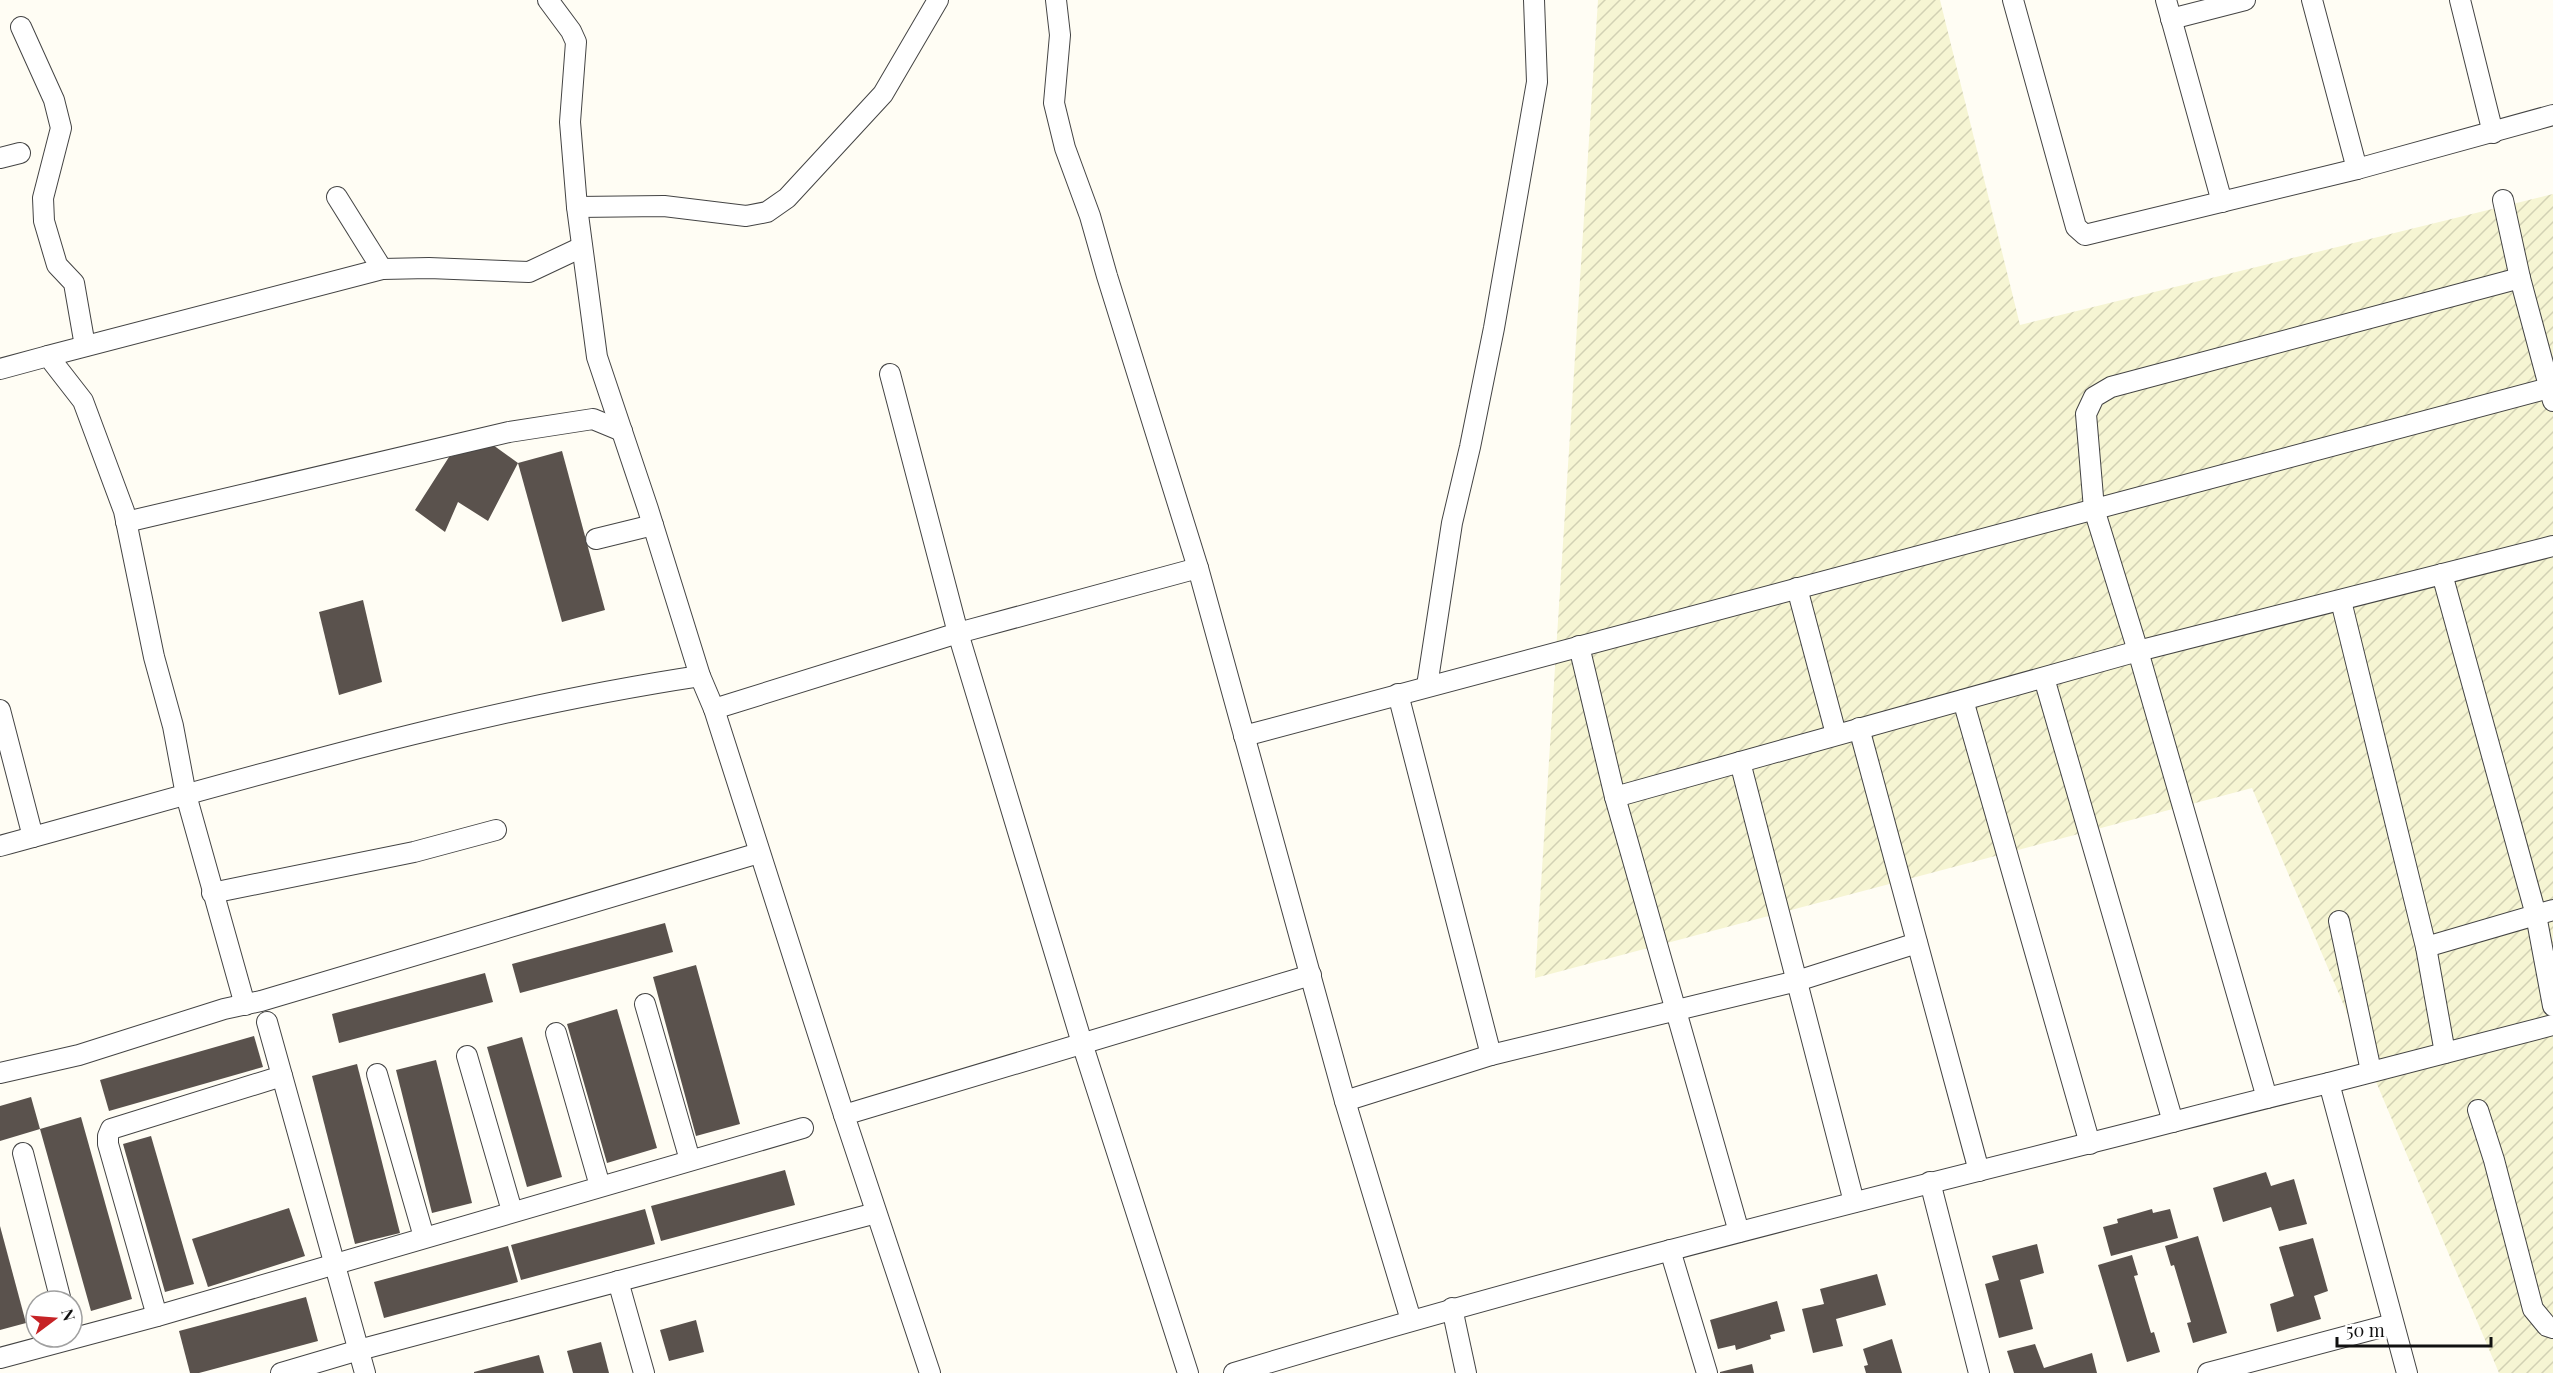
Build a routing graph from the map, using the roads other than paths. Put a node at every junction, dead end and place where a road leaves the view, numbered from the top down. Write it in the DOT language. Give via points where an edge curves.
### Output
graph roads {
  1 [pos="548,0"];
  2 [pos="938,0"];
  3 [pos="1056,0"];
  4 [pos="1534,0"];
  5 [pos="2013,0"];
  6 [pos="2166,0"];
  7 [pos="2245,0"];
  8 [pos="2312,0"];
  9 [pos="2460,0"];
  10 [pos="2171,19"];
  11 [pos="21,27"];
  12 [pos="2553,115"];
  13 [pos="2493,133"];
  14 [pos="20,153"];
  15 [pos="0,158"];
  16 [pos="2357,169"];
  17 [pos="336,197"];
  18 [pos="2503,200"];
  19 [pos="2222,202"];
  20 [pos="577,207"];
  21 [pos="582,247"];
  22 [pos="382,269"];
  23 [pos="2520,278"];
  24 [pos="85,346"];
  25 [pos="48,356"];
  26 [pos="0,369"];
  27 [pos="890,374"];
  28 [pos="2551,394"];
  29 [pos="622,431"];
  30 [pos="2094,509"];
  31 [pos="126,522"];
  32 [pos="653,525"];
  33 [pos="596,539"];
  34 [pos="2553,546"];
  35 [pos="1198,568"];
  36 [pos="2442,574"];
  37 [pos="1797,588"];
  38 [pos="2341,600"];
  39 [pos="958,633"];
  40 [pos="1579,646"];
  41 [pos="2138,651"];
  42 [pos="700,676"];
  43 [pos="2044,678"];
  44 [pos="1427,687"];
  45 [pos="1398,694"];
  46 [pos="1963,700"];
  47 [pos="714,709"];
  48 [pos="2,722"];
  49 [pos="1859,728"];
  50 [pos="1836,734"];
  51 [pos="1244,736"];
  52 [pos="1740,762"];
  53 [pos="186,795"];
  54 [pos="1615,797"];
  55 [pos="496,830"];
  56 [pos="33,837"];
  57 [pos="0,846"];
  58 [pos="759,854"];
  59 [pos="212,893"];
  60 [pos="2544,913"];
  61 [pos="2339,921"];
  62 [pos="1917,943"];
  63 [pos="2426,947"];
  64 [pos="1311,975"];
  65 [pos="1797,981"];
  66 [pos="645,1004"];
  67 [pos="245,1005"];
  68 [pos="2553,1006"];
  69 [pos="1676,1010"];
  70 [pos="267,1022"];
  71 [pos="2553,1025"];
  72 [pos="556,1033"];
  73 [pos="1082,1043"];
  74 [pos="2445,1053"];
  75 [pos="1491,1055"];
  76 [pos="467,1056"];
  77 [pos="2371,1071"];
  78 [pos="0,1073"];
  79 [pos="377,1074"];
  80 [pos="282,1076"];
  81 [pos="2329,1083"];
  82 [pos="2267,1098"];
  83 [pos="1346,1101"];
  84 [pos="2478,1110"];
  85 [pos="844,1115"];
  86 [pos="2173,1122"];
  87 [pos="803,1128"];
  88 [pos="2090,1144"];
  89 [pos="23,1153"];
  90 [pos="690,1160"];
  91 [pos="1978,1171"];
  92 [pos="1930,1182"];
  93 [pos="600,1186"];
  94 [pos="1854,1202"];
  95 [pos="513,1211"];
  96 [pos="876,1213"];
  97 [pos="1739,1232"];
  98 [pos="424,1237"];
  99 [pos="1670,1250"];
  100 [pos="336,1262"];
  101 [pos="618,1281"];
  102 [pos="59,1289"];
  103 [pos="1452,1308"];
  104 [pos="157,1316"];
  105 [pos="1411,1320"];
  106 [pos="2393,1324"];
  107 [pos="2553,1328"];
  108 [pos="84,1335"];
  109 [pos="32,1349"];
  110 [pos="359,1350"];
  111 [pos="0,1358"];
  112 [pos="281,1373"];
  113 [pos="365,1373"];
  114 [pos="644,1373"];
  115 [pos="930,1373"];
  116 [pos="1188,1373"];
  117 [pos="1234,1373"];
  118 [pos="1466,1373"];
  119 [pos="1707,1373"];
  120 [pos="1979,1373"];
  121 [pos="2208,1373"];
  122 [pos="2407,1373"];
  1 -- 20 [label="street" via="576,42 570,122"];
  2 -- 20 [label="street" via="883,94 787,198 767,212 746,216 664,206"];
  3 -- 35 [label="street" via="1060,21 1056,117"];
  4 -- 44 [label="street" via="1536,82 1494,328 1452,523"];
  5 -- 19 [label="street" via="2080,232 2092,235"];
  6 -- 10 [label="street"];
  7 -- 10 [label="street"];
  8 -- 16 [label="street"];
  9 -- 13 [label="street"];
  10 -- 19 [label="street"];
  11 -- 24 [label="street" via="54,100 61,128 43,198 44,221 57,265 74,283"];
  12 -- 13 [label="street"];
  13 -- 16 [label="street"];
  14 -- 15 [label="street"];
  16 -- 19 [label="street"];
  17 -- 22 [label="street"];
  18 -- 23 [label="street"];
  20 -- 21 [label="street"];
  21 -- 22 [label="street" via="529,272"];
  21 -- 29 [label="street" via="597,357"];
  22 -- 24 [label="street"];
  23 -- 28 [label="street"];
  23 -- 30 [label="street" via="2110,387 2094,397 2086,414"];
  24 -- 25 [label="street"];
  25 -- 26 [label="street"];
  25 -- 31 [label="street" via="83,401"];
  27 -- 39 [label="street"];
  28 -- 30 [label="street"];
  29 -- 31 [label="street" via="593,419 509,432"];
  29 -- 32 [label="street"];
  30 -- 37 [label="street"];
  30 -- 41 [label="street"];
  31 -- 53 [label="street"];
  32 -- 33 [label="street"];
  32 -- 42 [label="street"];
  34 -- 36 [label="street"];
  35 -- 39 [label="street"];
  35 -- 51 [label="street"];
  36 -- 38 [label="street"];
  36 -- 60 [label="street"];
  37 -- 40 [label="street"];
  37 -- 50 [label="street"];
  38 -- 41 [label="street"];
  38 -- 63 [label="street"];
  39 -- 47 [label="street"];
  39 -- 73 [label="street"];
  40 -- 44 [label="street"];
  40 -- 54 [label="street"];
  41 -- 43 [label="street"];
  41 -- 82 [label="street"];
  42 -- 47 [label="street"];
  42 -- 53 [label="street" via="605,690 429,729"];
  43 -- 46 [label="street"];
  43 -- 86 [label="street"];
  44 -- 45 [label="street"];
  45 -- 51 [label="street"];
  45 -- 75 [label="street"];
  46 -- 49 [label="street"];
  46 -- 88 [label="street"];
  47 -- 58 [label="street"];
  48 -- 56 [label="street"];
  49 -- 50 [label="street"];
  49 -- 62 [label="street"];
  50 -- 52 [label="street"];
  51 -- 64 [label="street"];
  52 -- 54 [label="street"];
  52 -- 65 [label="street"];
  53 -- 56 [label="street"];
  53 -- 59 [label="street"];
  54 -- 69 [label="street"];
  55 -- 59 [label="street" via="414,852"];
  56 -- 57 [label="street"];
  58 -- 67 [label="street"];
  58 -- 85 [label="street"];
  59 -- 67 [label="street"];
  60 -- 63 [label="street"];
  60 -- 68 [label="street"];
  61 -- 77 [label="street"];
  62 -- 65 [label="street"];
  62 -- 91 [label="street"];
  63 -- 74 [label="street"];
  64 -- 73 [label="street"];
  64 -- 83 [label="street"];
  65 -- 69 [label="street"];
  65 -- 94 [label="street"];
  66 -- 90 [label="street"];
  67 -- 78 [label="street" via="79,1055"];
  69 -- 75 [label="street"];
  69 -- 97 [label="street"];
  70 -- 80 [label="street"];
  71 -- 74 [label="street"];
  72 -- 93 [label="street"];
  73 -- 85 [label="street"];
  73 -- 116 [label="street"];
  74 -- 77 [label="street"];
  75 -- 83 [label="street"];
  76 -- 95 [label="street"];
  77 -- 81 [label="street"];
  79 -- 98 [label="street"];
  80 -- 100 [label="street"];
  80 -- 104 [label="street" via="111,1130 108,1144"];
  81 -- 82 [label="street"];
  81 -- 106 [label="street"];
  82 -- 86 [label="street"];
  83 -- 105 [label="street"];
  84 -- 107 [label="street" via="2533,1309"];
  85 -- 96 [label="street"];
  86 -- 88 [label="street"];
  87 -- 90 [label="street"];
  88 -- 91 [label="street"];
  89 -- 102 [label="street"];
  90 -- 93 [label="street"];
  91 -- 92 [label="street"];
  92 -- 94 [label="street"];
  92 -- 120 [label="street"];
  93 -- 95 [label="street"];
  94 -- 97 [label="street"];
  95 -- 98 [label="street"];
  96 -- 101 [label="street"];
  96 -- 115 [label="street"];
  97 -- 99 [label="street"];
  98 -- 100 [label="street"];
  99 -- 103 [label="street"];
  99 -- 119 [label="street"];
  100 -- 104 [label="street"];
  100 -- 110 [label="street"];
  101 -- 110 [label="street"];
  101 -- 114 [label="street"];
  103 -- 105 [label="street"];
  103 -- 118 [label="street"];
  104 -- 108 [label="street"];
  105 -- 117 [label="street"];
  106 -- 121 [label="street"];
  106 -- 122 [label="street"];
  109 -- 111 [label="street"];
  110 -- 112 [label="street"];
  110 -- 113 [label="street"];
}
